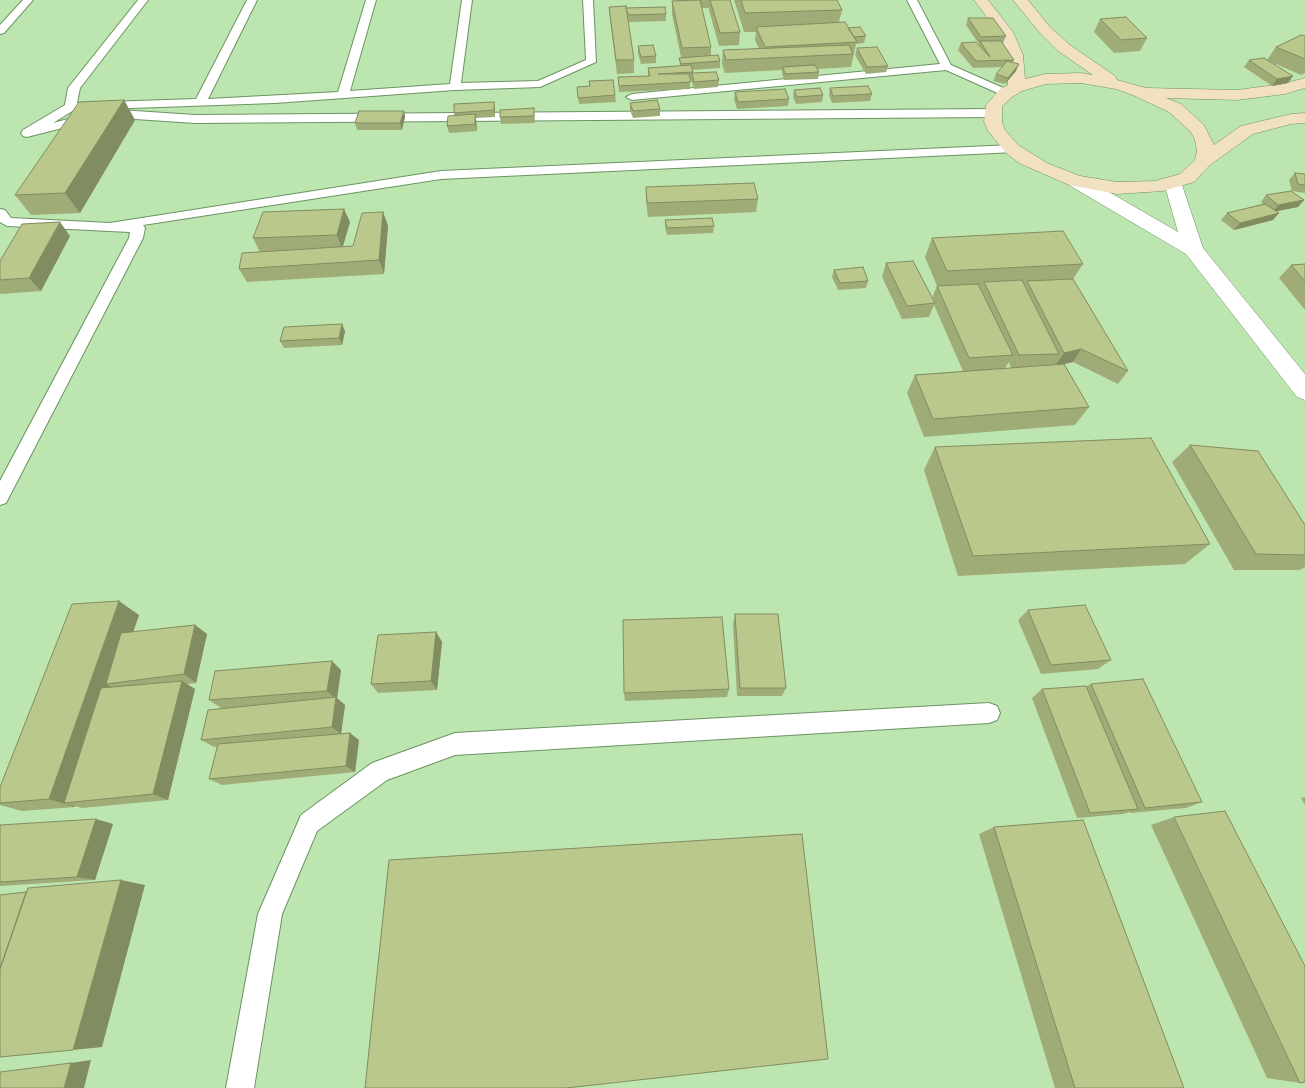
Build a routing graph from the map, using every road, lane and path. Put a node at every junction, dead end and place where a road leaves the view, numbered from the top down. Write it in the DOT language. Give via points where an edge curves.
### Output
graph roads {
  1 [pos="28,0"];
  2 [pos="143,0"];
  3 [pos="252,0"];
  4 [pos="371,0"];
  5 [pos="467,0"];
  6 [pos="588,0"];
  7 [pos="912,0"];
  8 [pos="981,0"];
  9 [pos="1020,0"];
  10 [pos="0,31"];
  11 [pos="946,67"];
  12 [pos="1305,83"];
  13 [pos="1119,85"];
  14 [pos="455,87"];
  15 [pos="1011,90"];
  16 [pos="1141,92"];
  17 [pos="343,96"];
  18 [pos="632,97"];
  19 [pos="200,103"];
  20 [pos="71,107"];
  21 [pos="993,113"];
  22 [pos="1305,118"];
  23 [pos="1012,150"];
  24 [pos="1204,161"];
  25 [pos="1076,181"];
  26 [pos="1173,183"];
  27 [pos="0,213"];
  28 [pos="112,226"];
  29 [pos="1193,249"];
  30 [pos="1305,391"];
  31 [pos="0,498"];
  32 [pos="989,714"];
  33 [pos="240,1088"];
  1 -- 10 [label="lane"];
  2 -- 20 [label="lane" via="74,88"];
  3 -- 19 [label="lane"];
  4 -- 17 [label="lane"];
  5 -- 14 [label="lane"];
  6 -- 14 [label="lane" via="591,62 540,84"];
  7 -- 11 [label="lane"];
  8 -- 15 [label="street" via="1005,32 1015,55 1017,75"];
  9 -- 13 [label="street" via="1044,30 1064,48"];
  11 -- 15 [label="lane"];
  11 -- 18 [label="lane"];
  12 -- 16 [label="street" via="1237,95"];
  13 -- 15 [label="street" via="1062,78 1037,80"];
  13 -- 16 [label="street"];
  14 -- 17 [label="lane"];
  15 -- 21 [label="street" via="994,106"];
  16 -- 24 [label="street" via="1175,108 1198,129 1204,140"];
  17 -- 19 [label="lane"];
  19 -- 20 [label="lane"];
  20 -- 21 [label="lane" via="27,133 105,113 195,120"];
  21 -- 23 [label="street" via="997,131"];
  22 -- 24 [label="street" via="1247,130"];
  23 -- 25 [label="street" via="1040,167"];
  23 -- 28 [label="lane" via="441,175"];
  24 -- 26 [label="street" via="1187,178"];
  25 -- 26 [label="street" via="1117,188 1147,188"];
  25 -- 29 [label="street"];
  26 -- 29 [label="street"];
  27 -- 28 [label="lane" via="7,222"];
  28 -- 31 [label="lane" via="138,228 136,238"];
  29 -- 30 [label="street"];
  32 -- 33 [label="lane" via="456,744 380,770 309,823 270,914"];
}
